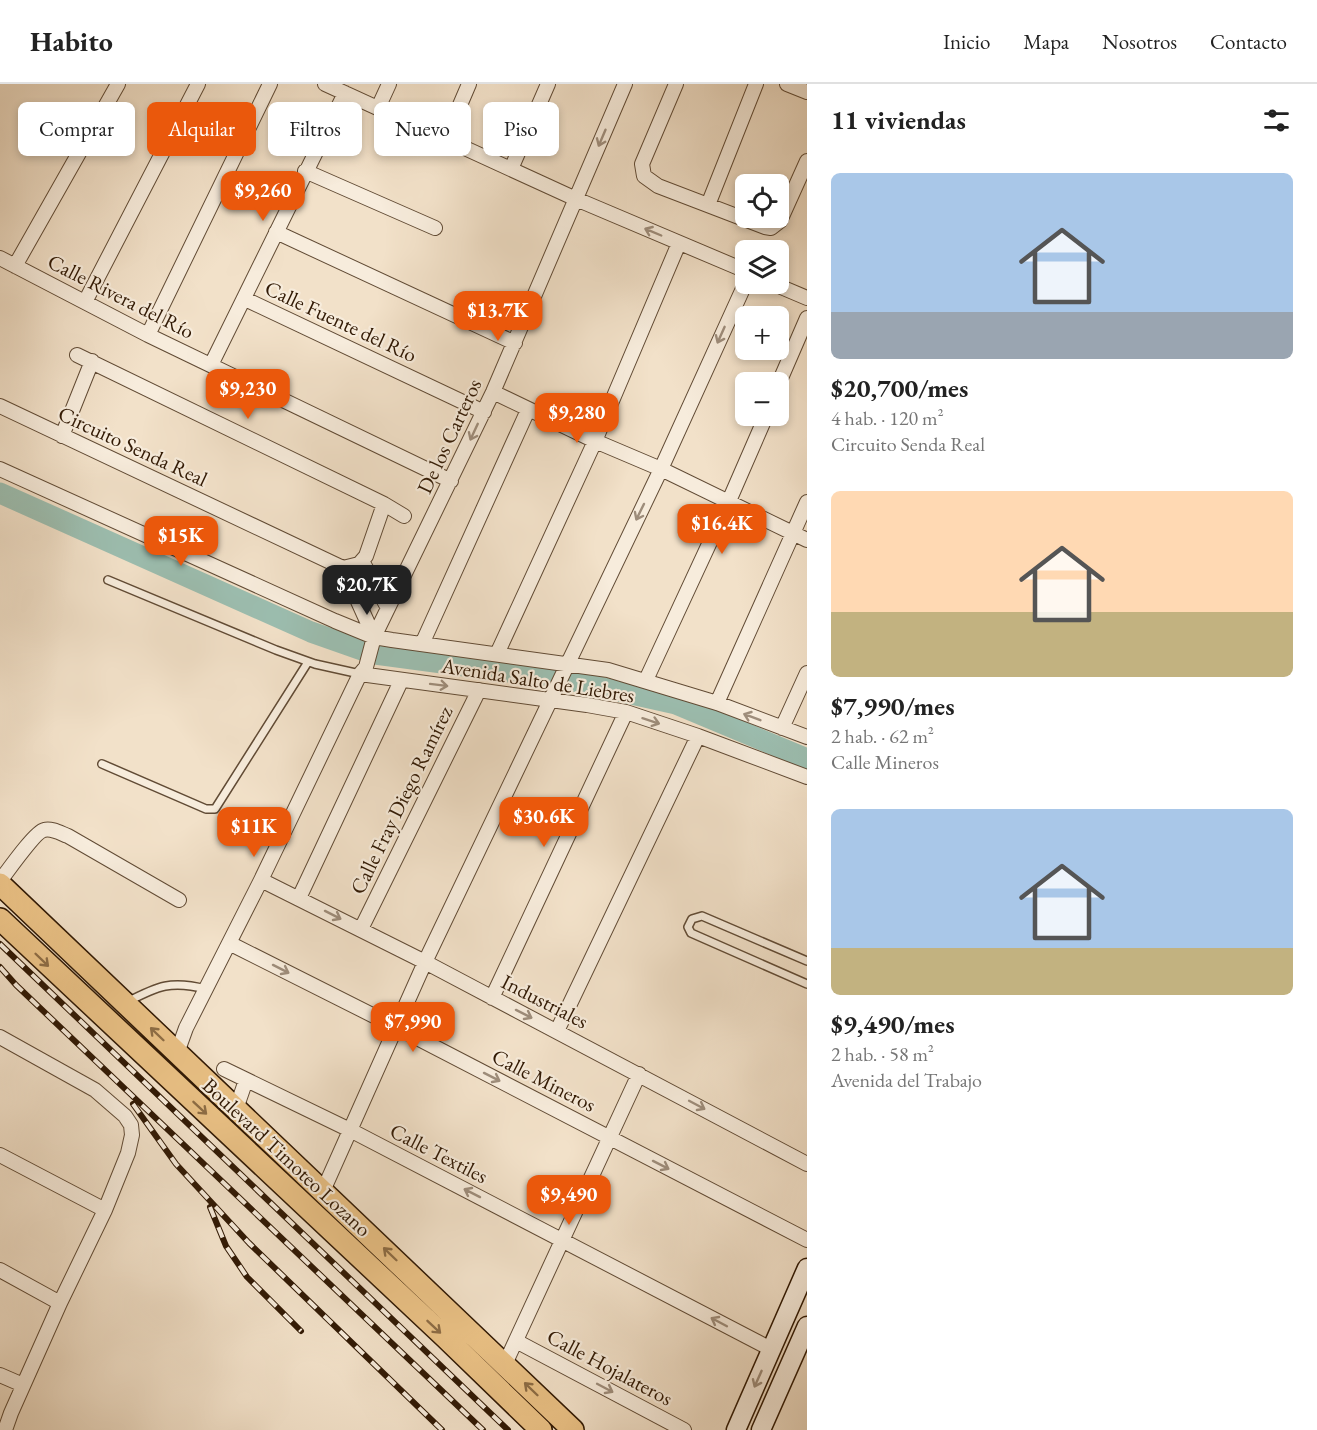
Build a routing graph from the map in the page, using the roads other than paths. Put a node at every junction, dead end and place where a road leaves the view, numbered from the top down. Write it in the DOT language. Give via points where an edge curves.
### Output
graph roads {
  1 [pos="118,84"];
  2 [pos="198,84"];
  3 [pos="270,84"];
  4 [pos="325,84"];
  5 [pos="389,84"];
  6 [pos="469,84"];
  7 [pos="548,84"];
  8 [pos="625,84"];
  9 [pos="675,84"];
  10 [pos="756,84"];
  11 [pos="787,84"];
  12 [pos="807,92"];
  13 [pos="345,93"];
  14 [pos="381,102"];
  15 [pos="461,102"];
  16 [pos="374,106"];
  17 [pos="471,151"];
  18 [pos="807,161"];
  19 [pos="511,169"];
  20 [pos="305,171"];
  21 [pos="576,199"];
  22 [pos="708,205"];
  23 [pos="435,228"];
  24 [pos="276,232"];
  25 [pos="679,243"];
  26 [pos="0,258"];
  27 [pos="15,266"];
  28 [pos="735,266"];
  29 [pos="789,290"];
  30 [pos="741,294"];
  31 [pos="807,298"];
  32 [pos="245,299"];
  33 [pos="85,302"];
  34 [pos="807,318"];
  35 [pos="148,335"];
  36 [pos="514,343"];
  37 [pos="77,355"];
  38 [pos="92,361"];
  39 [pos="211,365"];
  40 [pos="784,372"];
  41 [pos="493,392"];
  42 [pos="0,406"];
  43 [pos="528,410"];
  44 [pos="484,412"];
  45 [pos="762,426"];
  46 [pos="62,436"];
  47 [pos="596,441"];
  48 [pos="0,468"];
  49 [pos="661,469"];
  50 [pos="451,481"];
  51 [pos="729,501"];
  52 [pos="807,502"];
  53 [pos="384,504"];
  54 [pos="404,516"];
  55 [pos="794,534"];
  56 [pos="807,540"];
  57 [pos="362,561"];
  58 [pos="343,568"];
  59 [pos="108,580"];
  60 [pos="388,608"];
  61 [pos="373,641"];
  62 [pos="422,644"];
  63 [pos="497,654"];
  64 [pos="308,662"];
  65 [pos="565,668"];
  66 [pos="363,671"];
  67 [pos="807,673"];
  68 [pos="646,680"];
  69 [pos="401,681"];
  70 [pos="479,690"];
  71 [pos="552,698"];
  72 [pos="717,703"];
  73 [pos="626,712"];
  74 [pos="782,728"];
  75 [pos="698,736"];
  76 [pos="807,737"];
  77 [pos="102,764"];
  78 [pos="807,777"];
  79 [pos="261,880"];
  80 [pos="0,882"];
  81 [pos="299,898"];
  82 [pos="179,900"];
  83 [pos="0,919"];
  84 [pos="361,929"];
  85 [pos="229,943"];
  86 [pos="807,961"];
  87 [pos="425,962"];
  88 [pos="807,984"];
  89 [pos="206,989"];
  90 [pos="492,998"];
  91 [pos="125,1004"];
  92 [pos="396,1027"];
  93 [pos="557,1031"];
  94 [pos="0,1038"];
  95 [pos="177,1053"];
  96 [pos="224,1069"];
  97 [pos="639,1074"];
  98 [pos="246,1080"];
  99 [pos="236,1109"];
  100 [pos="352,1131"];
  101 [pos="610,1138"];
  102 [pos="0,1155"];
  103 [pos="807,1164"];
  104 [pos="323,1191"];
  105 [pos="105,1210"];
  106 [pos="807,1240"];
  107 [pos="563,1241"];
  108 [pos="807,1268"];
  109 [pos="0,1270"];
  110 [pos="60,1303"];
  111 [pos="807,1326"];
  112 [pos="516,1341"];
  113 [pos="771,1349"];
  114 [pos="505,1364"];
  115 [pos="0,1375"];
  116 [pos="23,1385"];
  117 [pos="763,1429"];
  118 [pos="5,1430"];
  119 [pos="541,1430"];
  120 [pos="573,1430"];
  121 [pos="684,1430"];
  122 [pos="735,1430"];
  1 -- 27 [label="street"];
  2 -- 33 [label="street"];
  3 -- 35 [label="street"];
  4 -- 13 [label="street"];
  5 -- 14 [label="street"];
  6 -- 15 [label="street"];
  7 -- 19 [label="street"];
  8 -- 21 [label="street, De los Carteros, one-way"];
  9 -- 22 [label="street" via="641,168 644,176 658,186"];
  10 -- 22 [label="street"];
  11 -- 12 [label="street"];
  13 -- 16 [label="street"];
  13 -- 20 [label="street"];
  17 -- 19 [label="street"];
  18 -- 22 [label="street" via="774,227"];
  19 -- 21 [label="street"];
  20 -- 23 [label="street"];
  20 -- 24 [label="street"];
  25 -- 21 [label="street, one-way"];
  21 -- 36 [label="street, De los Carteros"];
  24 -- 32 [label="street"];
  24 -- 36 [label="street"];
  25 -- 28 [label="street"];
  25 -- 47 [label="street"];
  26 -- 27 [label="street, Calle Rivera del Río"];
  27 -- 33 [label="street, Calle Rivera del Río"];
  29 -- 31 [label="street"];
  30 -- 49 [label="street, one-way"];
  32 -- 39 [label="street"];
  32 -- 44 [label="street, Calle Fuente del Río"];
  33 -- 35 [label="street, Calle Rivera del Río"];
  34 -- 40 [label="street"];
  35 -- 39 [label="street, Calle Rivera del Río"];
  36 -- 41 [label="street, De los Carteros"];
  37 -- 38 [label="street"];
  38 -- 46 [label="street"];
  38 -- 53 [label="street"];
  39 -- 50 [label="street, Calle Rivera del Río"];
  41 -- 43 [label="street"];
  41 -- 44 [label="street, De los Carteros"];
  42 -- 46 [label="street, Circuito Senda Real"];
  43 -- 47 [label="street"];
  43 -- 62 [label="street"];
  44 -- 50 [label="street, De los Carteros, one-way"];
  45 -- 51 [label="street"];
  46 -- 58 [label="street, Circuito Senda Real"];
  47 -- 49 [label="street"];
  47 -- 63 [label="street"];
  48 -- 61 [label="street, Avenida Salto de Liebres"];
  49 -- 51 [label="street"];
  49 -- 65 [label="street, one-way"];
  50 -- 60 [label="street, De los Carteros"];
  51 -- 55 [label="street"];
  51 -- 68 [label="street"];
  52 -- 55 [label="street"];
  53 -- 54 [label="street"];
  53 -- 57 [label="street"];
  55 -- 56 [label="street"];
  55 -- 72 [label="street"];
  57 -- 58 [label="street"];
  57 -- 60 [label="street"];
  58 -- 61 [label="street"];
  59 -- 64 [label="lane"];
  60 -- 61 [label="street, De los Carteros"];
  61 -- 62 [label="street, Avenida Salto de Liebres"];
  61 -- 66 [label="street, De los Carteros"];
  62 -- 63 [label="street, Avenida Salto de Liebres"];
  63 -- 65 [label="street, Avenida Salto de Liebres"];
  64 -- 66 [label="lane"];
  64 -- 77 [label="lane" via="215,808 206,809"];
  65 -- 68 [label="street, Avenida Salto de Liebres" via="608,670"];
  65 -- 71 [label="street"];
  66 -- 69 [label="street, Avenida Salto de Liebres"];
  66 -- 79 [label="street, De los Carteros"];
  67 -- 74 [label="street"];
  68 -- 72 [label="street, Avenida Salto de Liebres"];
  69 -- 70 [label="street, Avenida Salto de Liebres, one-way"];
  69 -- 81 [label="street"];
  70 -- 71 [label="street, Avenida Salto de Liebres"];
  70 -- 84 [label="street, Calle Fray Diego Ramírez"];
  71 -- 73 [label="street, Avenida Salto de Liebres"];
  71 -- 87 [label="street"];
  74 -- 72 [label="street, Avenida Salto de Liebres, one-way"];
  73 -- 75 [label="street, Avenida Salto de Liebres, one-way"];
  73 -- 90 [label="street"];
  74 -- 76 [label="street, Avenida Salto de Liebres"];
  75 -- 78 [label="street, Avenida Salto de Liebres"];
  75 -- 93 [label="street"];
  79 -- 81 [label="street, Industriales"];
  79 -- 85 [label="street, De los Carteros"];
  80 -- 82 [label="street" via="40,831 52,830"];
  80 -- 91 [label="main road, Boulevard Timoteo Lozano"];
  81 -- 84 [label="street, Industriales, one-way"];
  83 -- 119 [label="main road, Boulevard Timoteo Lozano, one-way"];
  84 -- 87 [label="street, Industriales"];
  85 -- 89 [label="street, De los Carteros"];
  85 -- 92 [label="street, Calle Mineros, one-way"];
  86 -- 88 [label="lane" via="702,916 692,919 688,927 691,933"];
  87 -- 90 [label="street, Industriales"];
  87 -- 92 [label="street"];
  89 -- 91 [label="lane" via="171,984"];
  89 -- 95 [label="street, De los Carteros"];
  90 -- 93 [label="street, Industriales, one-way"];
  95 -- 91 [label="main road, Boulevard Timoteo Lozano, one-way"];
  92 -- 100 [label="street"];
  92 -- 101 [label="street, Calle Mineros, one-way"];
  93 -- 97 [label="street, Industriales"];
  94 -- 105 [label="street" via="94,1090 131,1125 128,1154"];
  95 -- 99 [label="main road, Boulevard Timoteo Lozano"];
  96 -- 98 [label="street, Calle Textiles"];
  97 -- 101 [label="street"];
  97 -- 103 [label="street, Industriales, one-way"];
  98 -- 99 [label="street"];
  98 -- 100 [label="street, Calle Textiles"];
  99 -- 104 [label="main road, Boulevard Timoteo Lozano"];
  100 -- 104 [label="street"];
  107 -- 100 [label="street, Calle Textiles, one-way"];
  101 -- 106 [label="street, Calle Mineros, one-way"];
  101 -- 107 [label="street"];
  102 -- 105 [label="street"];
  114 -- 104 [label="main road, Boulevard Timoteo Lozano, one-way"];
  105 -- 110 [label="street"];
  107 -- 112 [label="street"];
  113 -- 107 [label="street, Calle Textiles, one-way"];
  108 -- 113 [label="main road"];
  109 -- 110 [label="street"];
  110 -- 116 [label="street"];
  111 -- 117 [label="main road"];
  112 -- 114 [label="street"];
  112 -- 121 [label="street, Calle Hojalateros, one-way"];
  113 -- 122 [label="main road, one-way"];
  120 -- 114 [label="main road, Boulevard Timoteo Lozano, one-way"];
  115 -- 116 [label="street"];
  116 -- 118 [label="street"];
}
